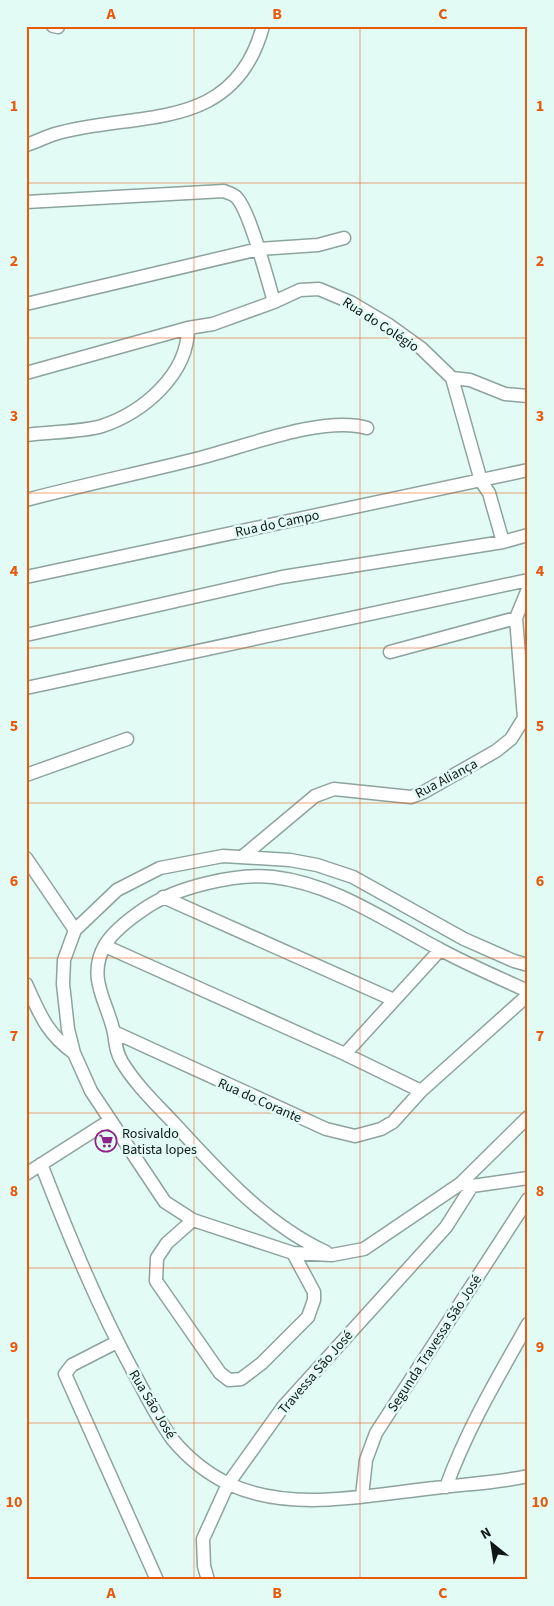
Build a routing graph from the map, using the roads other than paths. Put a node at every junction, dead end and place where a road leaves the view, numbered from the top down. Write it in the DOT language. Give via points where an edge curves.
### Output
graph roads {
  1 [pos="263,26"];
  2 [pos="26,145"];
  3 [pos="26,202"];
  4 [pos="344,238"];
  5 [pos="258,249"];
  6 [pos="274,302"];
  7 [pos="26,304"];
  8 [pos="188,328"];
  9 [pos="26,372"];
  10 [pos="452,378"];
  11 [pos="528,396"];
  12 [pos="367,428"];
  13 [pos="26,434"];
  14 [pos="528,470"];
  15 [pos="481,481"];
  16 [pos="26,500"];
  17 [pos="528,535"];
  18 [pos="503,542"];
  19 [pos="26,577"];
  20 [pos="528,580"];
  21 [pos="528,589"];
  22 [pos="516,618"];
  23 [pos="26,635"];
  24 [pos="390,652"];
  25 [pos="26,688"];
  26 [pos="127,739"];
  27 [pos="26,775"];
  28 [pos="242,857"];
  29 [pos="26,858"];
  30 [pos="163,897"];
  31 [pos="76,930"];
  32 [pos="105,946"];
  33 [pos="440,950"];
  34 [pos="528,965"];
  35 [pos="26,984"];
  36 [pos="528,993"];
  37 [pos="394,1000"];
  38 [pos="114,1032"];
  39 [pos="74,1053"];
  40 [pos="345,1054"];
  41 [pos="421,1091"];
  42 [pos="528,1117"];
  43 [pos="109,1121"];
  44 [pos="41,1164"];
  45 [pos="26,1174"];
  46 [pos="528,1178"];
  47 [pos="466,1185"];
  48 [pos="528,1199"];
  49 [pos="193,1220"];
  50 [pos="293,1252"];
  51 [pos="332,1255"];
  52 [pos="528,1324"];
  53 [pos="117,1342"];
  54 [pos="528,1476"];
  55 [pos="228,1484"];
  56 [pos="446,1486"];
  57 [pos="362,1496"];
  58 [pos="157,1580"];
  59 [pos="208,1580"];
  1 -- 2 [label="street" via="253,56 236,79 212,99 170,116 56,134"];
  3 -- 5 [label="street" via="224,192 238,199"];
  4 -- 5 [label="street" via="318,245"];
  5 -- 6 [label="street"];
  5 -- 7 [label="street"];
  6 -- 8 [label="street, Rua do Colégio" via="213,324"];
  6 -- 10 [label="street, Rua do Colégio" via="300,290 319,289 332,293 389,325 421,348"];
  8 -- 9 [label="street, Rua do Colégio"];
  8 -- 13 [label="street" via="188,344 179,364 140,408 101,426"];
  10 -- 11 [label="street" via="470,380 506,394"];
  10 -- 15 [label="street"];
  12 -- 16 [label="street" via="346,424 296,432"];
  14 -- 15 [label="street, Rua do Campo"];
  15 -- 18 [label="street" via="489,493"];
  15 -- 19 [label="street, Rua do Campo"];
  17 -- 18 [label="street"];
  18 -- 23 [label="street" via="282,577"];
  20 -- 25 [label="street"];
  21 -- 22 [label="street, Rua Aliança"];
  22 -- 24 [label="street"];
  22 -- 28 [label="street, Rua Aliança" via="524,718 507,742 437,785 411,797 334,789 315,796"];
  26 -- 27 [label="street"];
  28 -- 31 [label="street" via="223,856 160,868 117,890"];
  28 -- 34 [label="street" via="317,865 352,877 464,939"];
  29 -- 31 [label="street"];
  30 -- 32 [label="street" via="130,920"];
  30 -- 33 [label="street" via="221,880 280,878 329,892 375,912"];
  30 -- 37 [label="street"];
  31 -- 39 [label="street" via="64,960 63,984"];
  32 -- 38 [label="street" via="98,966 98,984"];
  32 -- 40 [label="street"];
  33 -- 36 [label="street"];
  33 -- 37 [label="street"];
  35 -- 39 [label="street" via="43,1022 57,1041"];
  36 -- 41 [label="street, Rua do Corante"];
  37 -- 40 [label="street"];
  38 -- 41 [label="street, Rua do Corante" via="326,1129 355,1136 393,1122"];
  38 -- 51 [label="street" via="116,1051 137,1084 232,1185 281,1224"];
  39 -- 43 [label="street"];
  40 -- 41 [label="street"];
  42 -- 47 [label="street"];
  43 -- 44 [label="street"];
  43 -- 49 [label="street" via="165,1202"];
  44 -- 45 [label="street"];
  44 -- 53 [label="street, Rua São José" via="69,1238"];
  46 -- 47 [label="street"];
  47 -- 51 [label="street" via="364,1249"];
  47 -- 55 [label="street, Travessa São José" via="446,1227 283,1407"];
  48 -- 57 [label="street, Segunda Travessa São José" via="376,1433 366,1460"];
  49 -- 50 [label="street"];
  49 -- 50 [label="street" via="171,1238 158,1258 156,1281 220,1373 229,1380 241,1379 262,1363 308,1317 314,1292"];
  50 -- 51 [label="street"];
  52 -- 56 [label="street" via="475,1417"];
  53 -- 55 [label="street, Rua São José" via="173,1440 196,1463"];
  53 -- 58 [label="street" via="72,1366 65,1374"];
  54 -- 56 [label="street, Rua São José"];
  55 -- 57 [label="street, Rua São José" via="266,1496 301,1500"];
  55 -- 59 [label="street, Travessa São José" via="203,1539"];
  56 -- 57 [label="street, Rua São José"];
}
